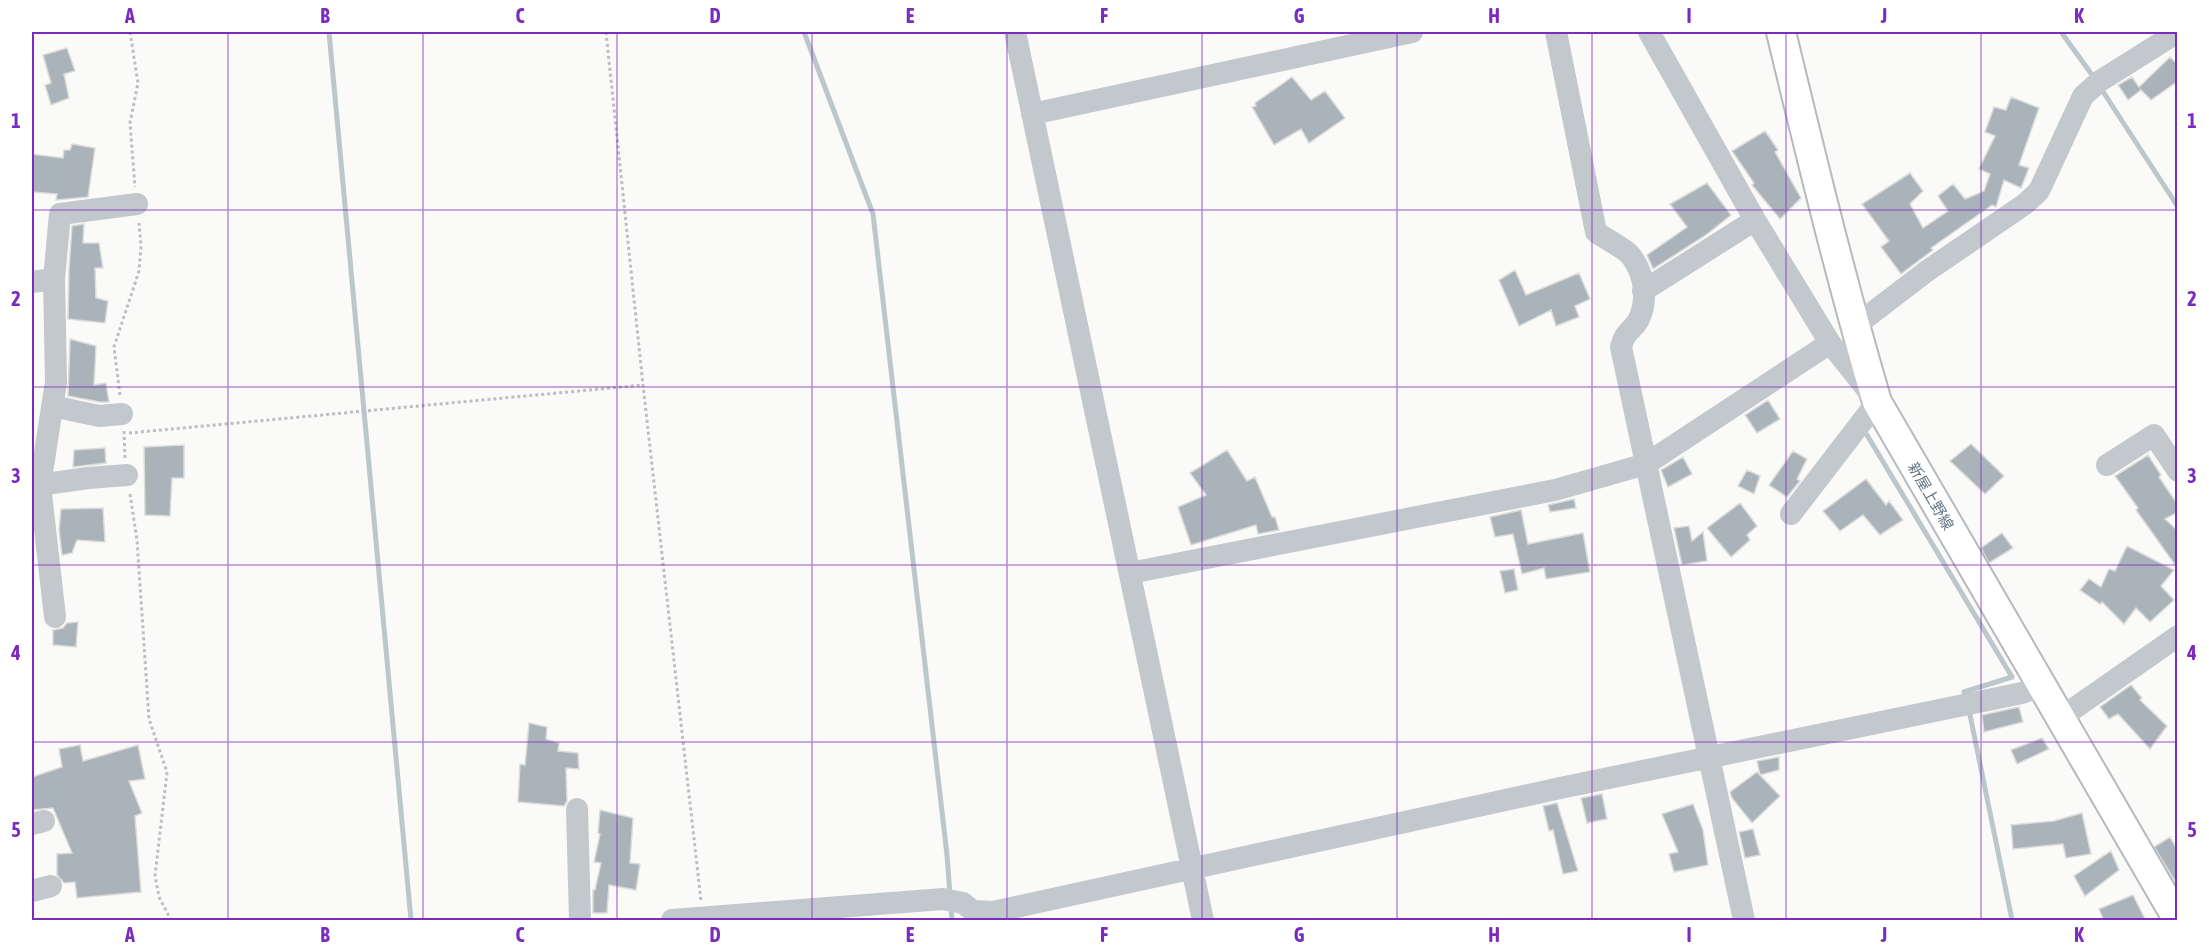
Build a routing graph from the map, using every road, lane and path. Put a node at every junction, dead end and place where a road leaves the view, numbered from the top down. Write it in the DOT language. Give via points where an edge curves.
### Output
graph roads {
  1 [pos="606,32"];
  2 [pos="1015,32"];
  3 [pos="1412,32"];
  4 [pos="1556,32"];
  5 [pos="1649,32"];
  6 [pos="1781,32"];
  7 [pos="2178,32"];
  8 [pos="1032,114"];
  9 [pos="137,204"];
  10 [pos="1755,220"];
  11 [pos="43,280"];
  12 [pos="1643,291"];
  13 [pos="1855,326"];
  14 [pos="1830,343"];
  15 [pos="643,385"];
  16 [pos="1877,402"];
  17 [pos="52,406"];
  18 [pos="123,424"];
  19 [pos="1646,464"];
  20 [pos="2108,465"];
  21 [pos="2178,471"];
  22 [pos="127,475"];
  23 [pos="36,486"];
  24 [pos="1791,514"];
  25 [pos="1130,573"];
  26 [pos="55,617"];
  27 [pos="2178,636"];
  28 [pos="2041,686"];
  29 [pos="2059,718"];
  30 [pos="1710,759"];
  31 [pos="577,809"];
  32 [pos="1191,869"];
  33 [pos="704,919"];
  34 [pos="2178,920"];
  35 [pos="580,921"];
  36 [pos="672,921"];
  37 [pos="1203,921"];
  38 [pos="1744,921"];
  1 -- 15 [label="path"];
  2 -- 8 [label="street"];
  3 -- 8 [label="street"];
  4 -- 12 [label="street" via="1596,232 1630,255"];
  5 -- 10 [label="street"];
  6 -- 13 [label="main road, 新屋上野線"];
  7 -- 13 [label="street" via="2083,96 2039,191 2025,204"];
  8 -- 25 [label="street"];
  9 -- 11 [label="street" via="60,214"];
  10 -- 12 [label="street"];
  10 -- 14 [label="street"];
  11 -- 17 [label="street" via="56,382"];
  12 -- 19 [label="street" via="1645,301 1638,322 1624,335 1622,346"];
  13 -- 16 [label="main road, 新屋上野線"];
  14 -- 16 [label="street"];
  14 -- 19 [label="street"];
  15 -- 18 [label="path"];
  15 -- 33 [label="path"];
  16 -- 24 [label="street"];
  16 -- 28 [label="main road, 新屋上野線"];
  17 -- 18 [label="street"];
  17 -- 23 [label="street"];
  19 -- 25 [label="street" via="1555,490"];
  19 -- 30 [label="street"];
  20 -- 21 [label="street" via="2154,435"];
  22 -- 23 [label="street"];
  23 -- 26 [label="street"];
  25 -- 32 [label="street"];
  27 -- 29 [label="street"];
  28 -- 29 [label="main road, 新屋上野線"];
  28 -- 30 [label="street"];
  29 -- 34 [label="main road, 新屋上野線"];
  30 -- 32 [label="street"];
  30 -- 38 [label="street"];
  31 -- 35 [label="street"];
  32 -- 33 [label="street" via="993,912 973,911 963,903 942,899"];
  32 -- 37 [label="street"];
  33 -- 36 [label="street"];
}
